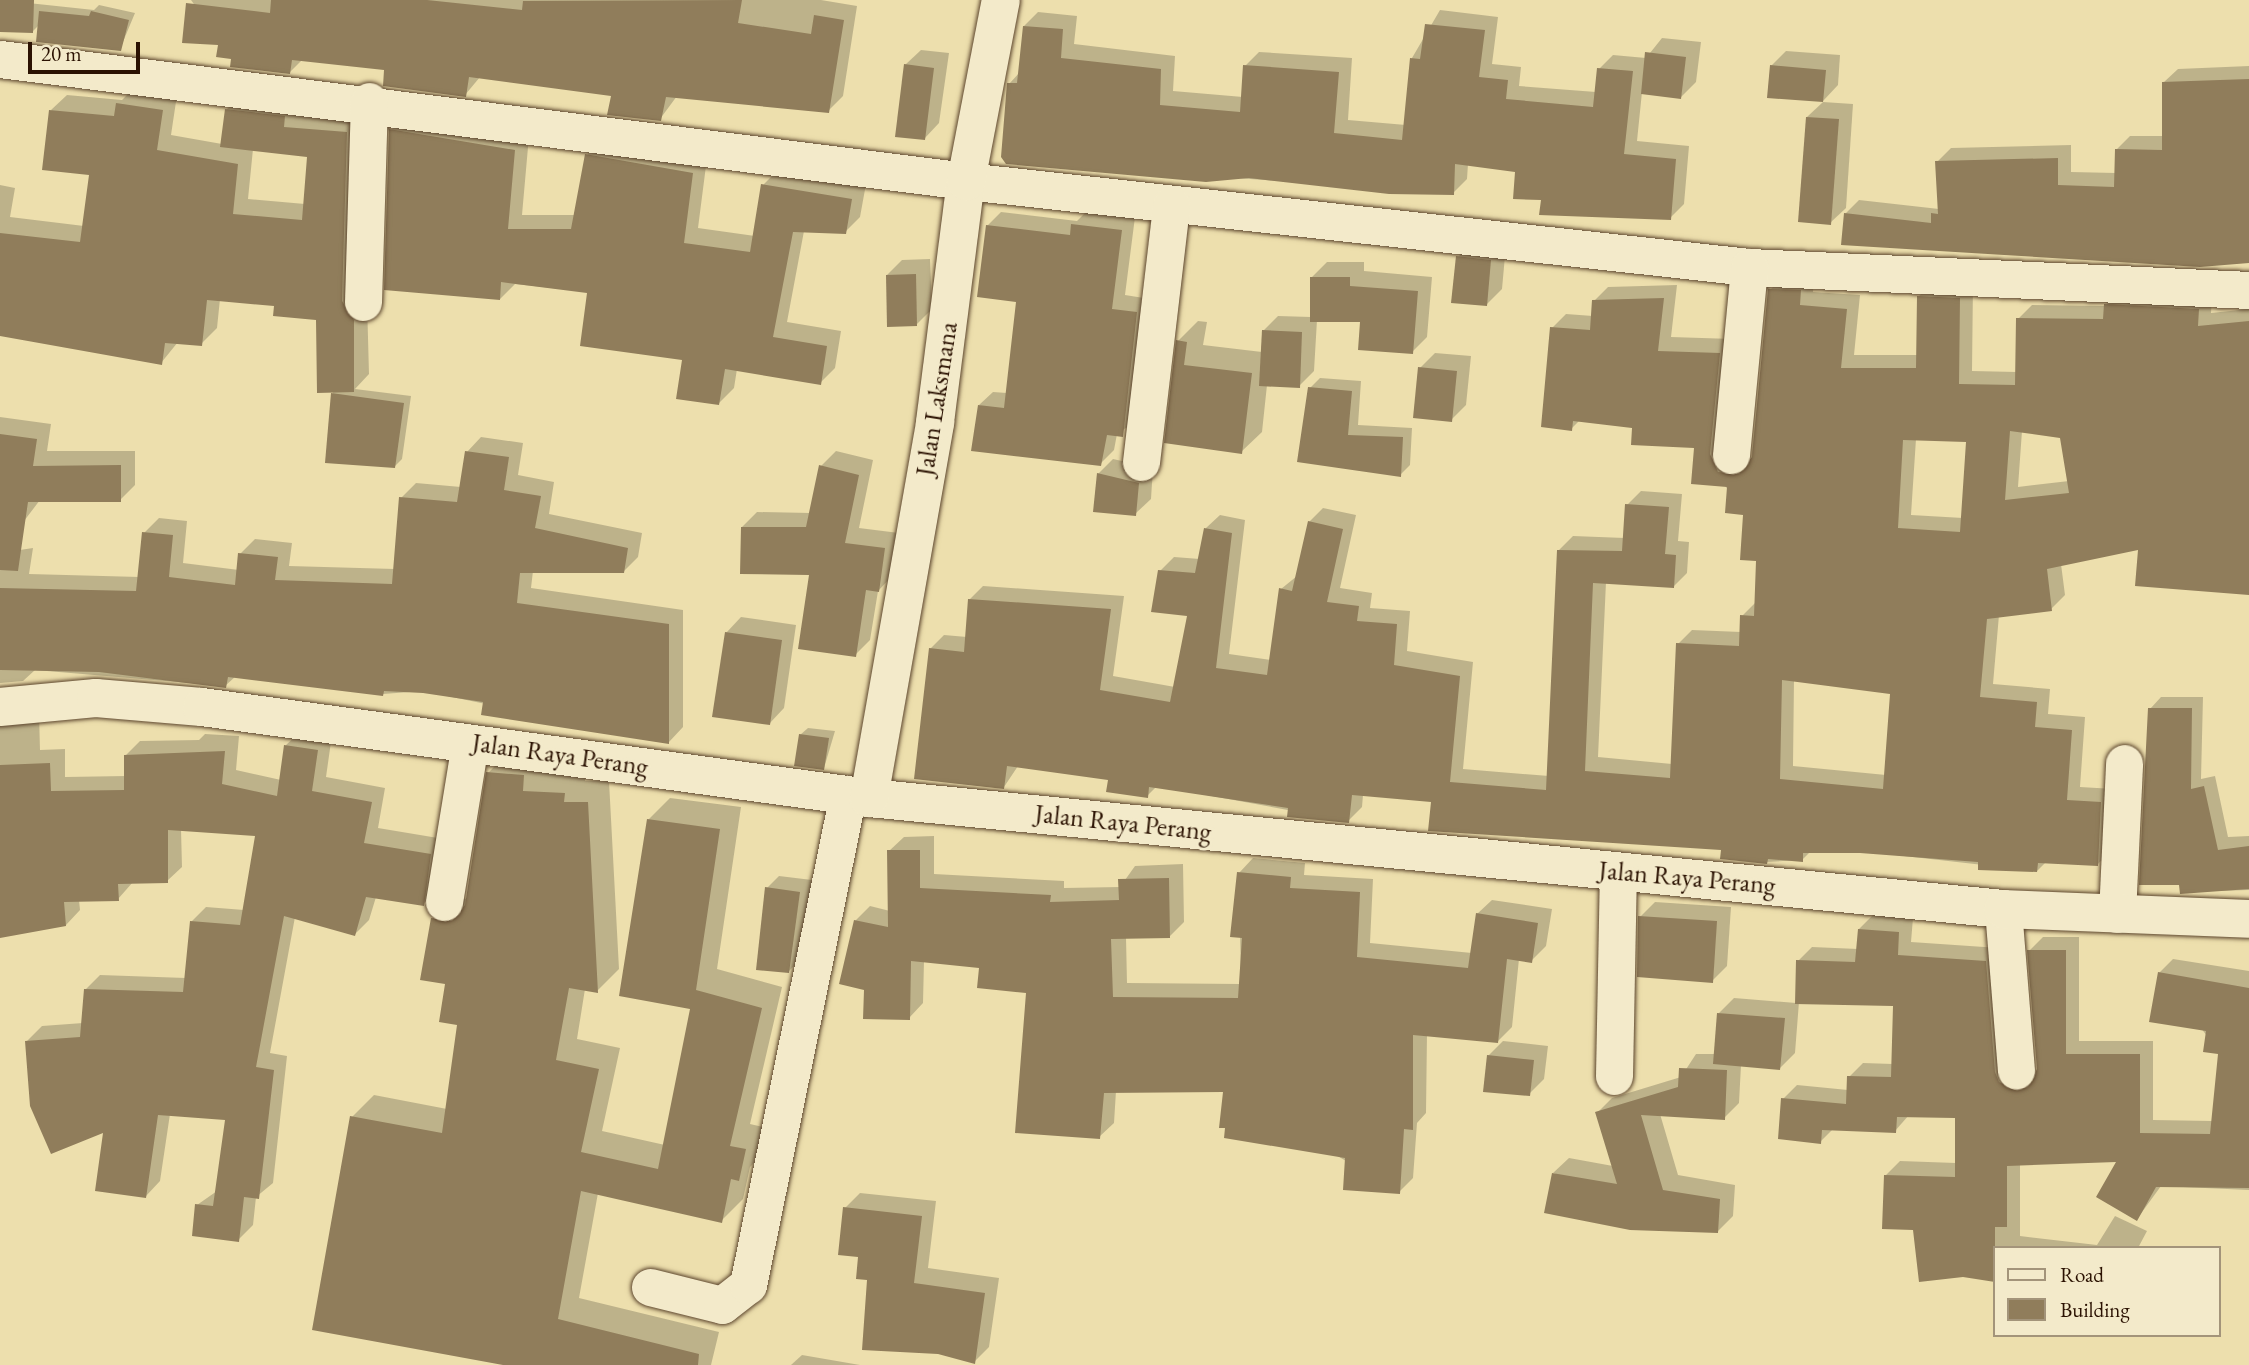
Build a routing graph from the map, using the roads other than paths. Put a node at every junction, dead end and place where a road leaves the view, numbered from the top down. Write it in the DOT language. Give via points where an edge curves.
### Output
graph roads {
  1 [pos="1001,0"];
  2 [pos="0,59"];
  3 [pos="369,102"];
  4 [pos="966,181"];
  5 [pos="1171,205"];
  6 [pos="1749,267"];
  7 [pos="2249,290"];
  8 [pos="363,302"];
  9 [pos="1731,455"];
  10 [pos="1141,462"];
  11 [pos="0,707"];
  12 [pos="470,743"];
  13 [pos="2124,763"];
  14 [pos="858,796"];
  15 [pos="1618,872"];
  16 [pos="444,902"];
  17 [pos="2003,909"];
  18 [pos="2117,914"];
  19 [pos="2249,919"];
  20 [pos="2016,1070"];
  21 [pos="1614,1076"];
  22 [pos="650,1287"];
  1 -- 4 [label="main road, Jalan Laksmana"];
  2 -- 3 [label="street"];
  3 -- 4 [label="street"];
  3 -- 8 [label="street"];
  4 -- 5 [label="street"];
  4 -- 14 [label="main road, Jalan Laksmana" via="934,422"];
  5 -- 6 [label="street"];
  5 -- 10 [label="street"];
  6 -- 7 [label="street"];
  6 -- 9 [label="street"];
  11 -- 12 [label="main road, Jalan Raya Perang" via="96,698"];
  12 -- 14 [label="main road, Jalan Raya Perang"];
  12 -- 16 [label="street"];
  13 -- 18 [label="street"];
  14 -- 15 [label="main road, Jalan Raya Perang"];
  14 -- 22 [label="street" via="748,1285 732,1302 709,1306"];
  15 -- 17 [label="main road, Jalan Raya Perang"];
  15 -- 21 [label="street"];
  17 -- 18 [label="main road, Jalan Raya Perang"];
  17 -- 20 [label="street"];
  18 -- 19 [label="main road, Jalan Raya Perang"];
}
